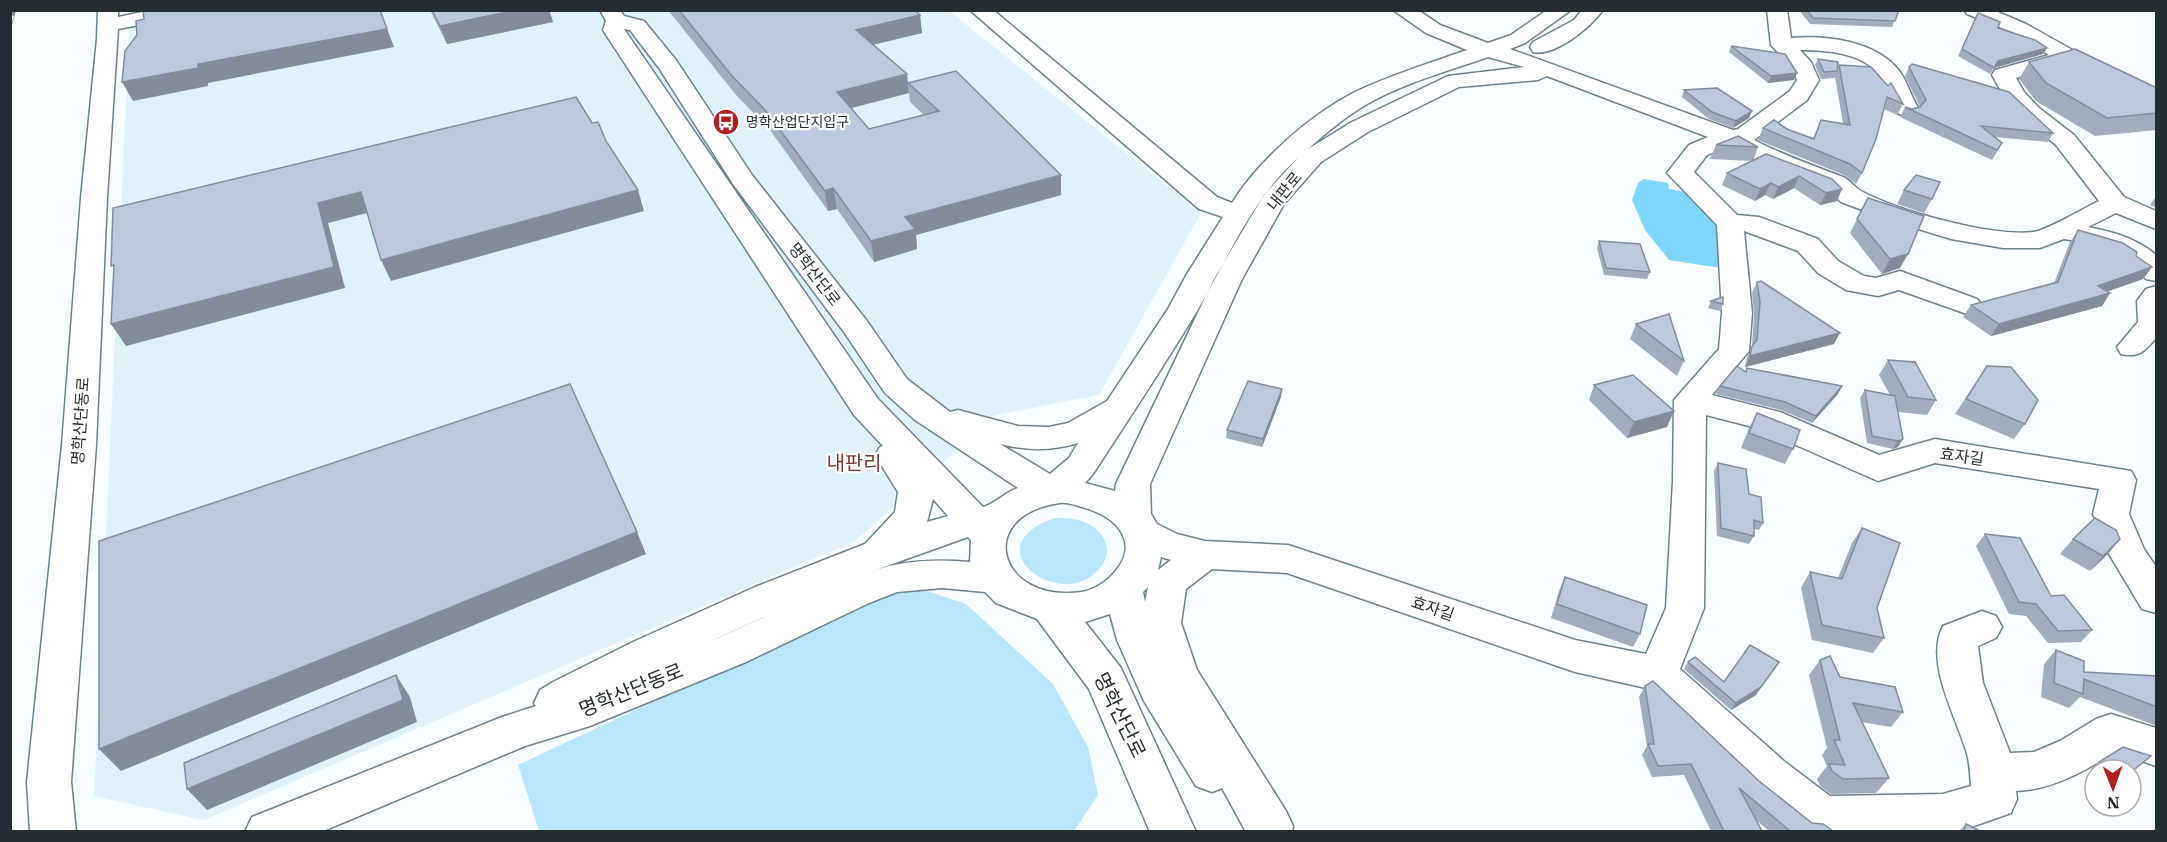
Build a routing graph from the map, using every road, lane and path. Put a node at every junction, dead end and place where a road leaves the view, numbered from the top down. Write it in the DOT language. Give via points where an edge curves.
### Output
graph roads {
  1 [pos="186,10"];
  2 [pos="980,10"];
  3 [pos="1403,10"];
  4 [pos="1593,10"];
  5 [pos="1777,10"];
  6 [pos="1974,10"];
  7 [pos="613,16"];
  8 [pos="108,18"];
  9 [pos="1564,22"];
  10 [pos="1530,32"];
  11 [pos="1452,36"];
  12 [pos="1782,45"];
  13 [pos="1490,51"];
  14 [pos="1516,57"];
  15 [pos="2068,57"];
  16 [pos="1448,74"];
  17 [pos="1564,74"];
  18 [pos="1596,86"];
  19 [pos="2157,101"];
  20 [pos="1907,109"];
  21 [pos="1731,137"];
  22 [pos="2115,203"];
  23 [pos="1238,214"];
  24 [pos="2157,221"];
  25 [pos="1730,223"];
  26 [pos="2061,230"];
  27 [pos="2157,273"];
  28 [pos="2157,295"];
  29 [pos="1967,305"];
  30 [pos="2132,347"];
  31 [pos="1690,400"];
  32 [pos="1120,407"];
  33 [pos="869,410"];
  34 [pos="927,412"];
  35 [pos="1053,492"];
  36 [pos="987,525"];
  37 [pos="1138,525"];
  38 [pos="878,554"];
  39 [pos="1205,555"];
  40 [pos="997,579"];
  41 [pos="1123,591"];
  42 [pos="2157,598"];
  43 [pos="1051,608"];
  44 [pos="1982,627"];
  45 [pos="1658,674"];
  46 [pos="517,730"];
  47 [pos="2157,747"];
  48 [pos="1991,773"];
  49 [pos="1833,824"];
  50 [pos="53,831"];
  51 [pos="268,831"];
  52 [pos="1173,831"];
  53 [pos="1250,831"];
  54 [pos="1269,831"];
  1 -- 8 [label="street"];
  2 -- 23 [label="street" via="1208,203"];
  3 -- 11 [label="street"];
  4 -- 9 [label="street, 내판로" via="1581,24"];
  5 -- 12 [label="street"];
  6 -- 15 [label="street" via="2019,28"];
  7 -- 33 [label="street, 명학산단로" via="613,30"];
  7 -- 34 [label="street, 명학산단로" via="637,25 668,65 742,179 856,327 896,386"];
  8 -- 50 [label="street, 명학산단동로" via="79,445 49,782"];
  9 -- 10 [label="street, 내판로"];
  9 -- 14 [label="street, 내판로"];
  9 -- 18 [label="street" via="1568,52"];
  10 -- 11 [label="street"];
  10 -- 13 [label="street, 내판로"];
  11 -- 13 [label="street"];
  11 -- 16 [label="street"];
  12 -- 20 [label="street" via="1827,44 1876,60 1891,75"];
  12 -- 21 [label="street" via="1800,62 1808,80 1799,95 1744,136"];
  13 -- 14 [label="street"];
  13 -- 16 [label="street, 내판로"];
  14 -- 16 [label="street, 내판로"];
  14 -- 17 [label="street"];
  15 -- 19 [label="street"];
  15 -- 22 [label="street" via="2003,75 2014,95 2065,140"];
  16 -- 17 [label="street"];
  16 -- 23 [label="street, 내판로" via="1360,98 1329,118 1284,157"];
  16 -- 37 [label="street, 내판로" via="1312,157 1273,201 1228,279 1133,484"];
  17 -- 18 [label="street"];
  18 -- 21 [label="street"];
  21 -- 25 [label="street" via="1698,150 1680,173"];
  21 -- 26 [label="street" via="1828,181 1859,200 1961,233 2003,240 2040,240"];
  22 -- 24 [label="street"];
  22 -- 26 [label="street"];
  23 -- 32 [label="street, 내판로"];
  25 -- 29 [label="street" via="1750,224 1808,245 1828,267 1856,284 1878,287 1900,280"];
  25 -- 31 [label="street" via="1737,313 1734,351"];
  26 -- 27 [label="street" via="2112,239 2148,260"];
  28 -- 30 [label="street" via="2152,301 2153,324"];
  31 -- 42 [label="street, 효자길" via="1768,420 1878,469 1935,451 2119,480 2111,514 2127,554"];
  31 -- 45 [label="street" via="1685,608"];
  32 -- 34 [label="street" via="1078,432 1037,440 994,433"];
  32 -- 35 [label="street, 내판로" via="1081,466"];
  33 -- 36 [label="street, 명학산단로"];
  33 -- 38 [label="street" via="916,491 912,518"];
  34 -- 35 [label="street, 명학산단로"];
  35 -- 36 [label="street" via="1017,502"];
  35 -- 37 [label="street" via="1092,493 1115,502"];
  36 -- 38 [label="street"];
  36 -- 40 [label="street" via="986,554"];
  37 -- 39 [label="street, 효자길" via="1167,545"];
  37 -- 41 [label="street" via="1146,555 1138,575"];
  38 -- 46 [label="street" via="664,645 568,694"];
  39 -- 45 [label="street, 효자길" via="1288,559 1575,656"];
  39 -- 54 [label="street" via="1168,582 1161,623 1178,676"];
  40 -- 43 [label="street" via="1026,602"];
  40 -- 46 [label="street, 명학산단동로" via="942,574 895,578 855,592 722,654 575,713"];
  41 -- 43 [label="street" via="1102,603"];
  41 -- 53 [label="street" via="1137,640 1159,689"];
  43 -- 52 [label="street, 명학산단로" via="1106,680"];
  44 -- 48 [label="street" via="1957,637 1962,683 1989,755"];
  45 -- 49 [label="street" via="1769,776"];
  46 -- 51 [label="street, 명학산단동로"];
  47 -- 48 [label="street" via="2111,732 2036,771"];
  48 -- 49 [label="street" via="1995,799 1943,815"];
}
